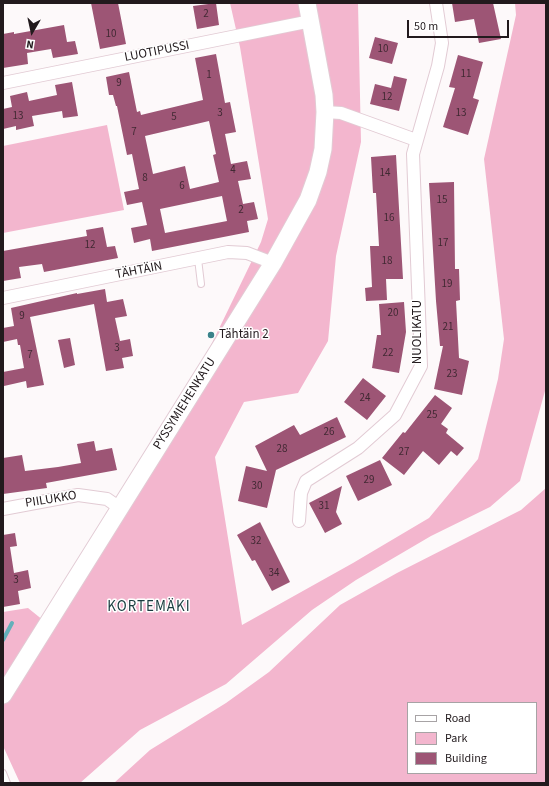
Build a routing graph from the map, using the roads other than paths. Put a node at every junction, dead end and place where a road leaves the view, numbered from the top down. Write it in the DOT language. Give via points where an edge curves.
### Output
graph roads {
  1 [pos="307,3"];
  2 [pos="436,3"];
  3 [pos="311,21"];
  4 [pos="3,83"];
  5 [pos="325,112"];
  6 [pos="416,140"];
  7 [pos="198,259"];
  8 [pos="273,263"];
  9 [pos="201,284"];
  10 [pos="3,298"];
  11 [pos="3,508"];
  12 [pos="120,508"];
  13 [pos="299,521"];
  14 [pos="3,695"];
  15 [pos="3,773"];
  16 [pos="7,783"];
  1 -- 3 [label="street, PYSSYMIEHENKATU"];
  2 -- 6 [label="street, NUOLIKATU" via="442,43 438,66"];
  3 -- 4 [label="street, LUOTIPUSSI"];
  3 -- 5 [label="street, PYSSYMIEHENKATU"];
  5 -- 6 [label="street" via="341,113"];
  5 -- 8 [label="street, PYSSYMIEHENKATU" via="323,149 318,172 308,200"];
  6 -- 13 [label="street, NUOLIKATU" via="413,154 421,366 395,415 358,448 306,481 301,493"];
  7 -- 8 [label="street, TÄHTÄIN" via="238,252"];
  7 -- 9 [label="lane"];
  7 -- 10 [label="street, TÄHTÄIN"];
  8 -- 12 [label="street, PYSSYMIEHENKATU"];
  11 -- 12 [label="street, PIILUKKO" via="78,495 107,499"];
  12 -- 14 [label="street, PYSSYMIEHENKATU"];
  15 -- 16 [label="lane"];
}
